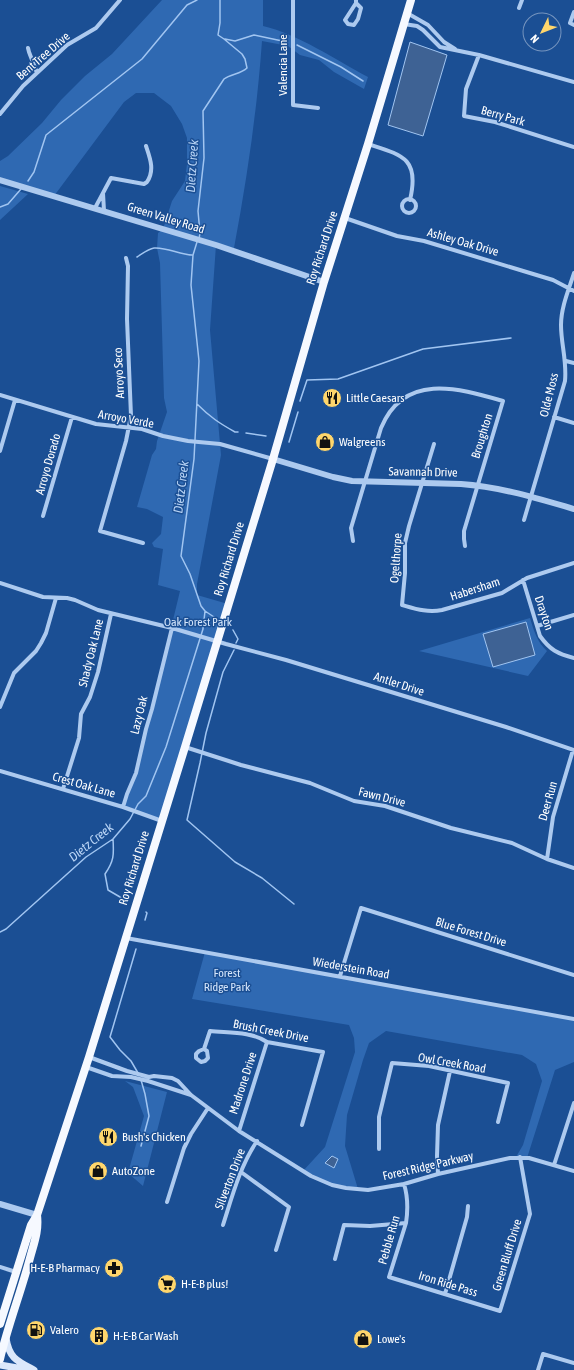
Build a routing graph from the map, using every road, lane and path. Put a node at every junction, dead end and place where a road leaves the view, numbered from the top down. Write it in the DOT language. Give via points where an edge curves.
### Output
graph roads {
  1 [pos="120,0"];
  2 [pos="293,0"];
  3 [pos="411,0"];
  4 [pos="522,0"];
  5 [pos="356,2"];
  6 [pos="519,8"];
  7 [pos="574,12"];
  8 [pos="407,13"];
  9 [pos="404,24"];
  10 [pos="572,24"];
  11 [pos="436,33"];
  12 [pos="430,38"];
  13 [pos="28,48"];
  14 [pos="456,50"];
  15 [pos="479,55"];
  16 [pos="37,73"];
  17 [pos="574,82"];
  18 [pos="318,108"];
  19 [pos="0,114"];
  20 [pos="368,144"];
  21 [pos="146,146"];
  22 [pos="574,147"];
  23 [pos="0,180"];
  24 [pos="103,193"];
  25 [pos="410,200"];
  26 [pos="95,208"];
  27 [pos="104,211"];
  28 [pos="345,218"];
  29 [pos="126,258"];
  30 [pos="574,273"];
  31 [pos="324,282"];
  32 [pos="569,287"];
  33 [pos="574,291"];
  34 [pos="566,361"];
  35 [pos="574,363"];
  36 [pos="0,395"];
  37 [pos="15,400"];
  38 [pos="72,417"];
  39 [pos="554,417"];
  40 [pos="574,423"];
  41 [pos="130,427"];
  42 [pos="434,444"];
  43 [pos="0,451"];
  44 [pos="273,459"];
  45 [pos="365,482"];
  46 [pos="422,483"];
  47 [pos="478,485"];
  48 [pos="531,496"];
  49 [pos="574,509"];
  50 [pos="43,516"];
  51 [pos="524,520"];
  52 [pos="353,541"];
  53 [pos="143,543"];
  54 [pos="465,546"];
  55 [pos="574,563"];
  56 [pos="523,580"];
  57 [pos="0,583"];
  58 [pos="56,598"];
  59 [pos="402,605"];
  60 [pos="111,614"];
  61 [pos="574,615"];
  62 [pos="537,626"];
  63 [pos="172,628"];
  64 [pos="217,641"];
  65 [pos="574,658"];
  66 [pos="0,707"];
  67 [pos="185,747"];
  68 [pos="573,750"];
  69 [pos="0,771"];
  70 [pos="63,789"];
  71 [pos="123,807"];
  72 [pos="162,821"];
  73 [pos="546,859"];
  74 [pos="574,868"];
  75 [pos="125,938"];
  76 [pos="574,975"];
  77 [pos="340,976"];
  78 [pos="574,1019"];
  79 [pos="267,1042"];
  80 [pos="204,1049"];
  81 [pos="89,1057"];
  82 [pos="86,1067"];
  83 [pos="450,1071"];
  84 [pos="149,1079"];
  85 [pos="190,1095"];
  86 [pos="574,1103"];
  87 [pos="208,1108"];
  88 [pos="498,1122"];
  89 [pos="302,1125"];
  90 [pos="239,1131"];
  91 [pos="257,1141"];
  92 [pos="379,1149"];
  93 [pos="520,1157"];
  94 [pos="554,1165"];
  95 [pos="574,1171"];
  96 [pos="241,1172"];
  97 [pos="438,1174"];
  98 [pos="404,1184"];
  99 [pos="167,1202"];
  100 [pos="0,1204"];
  101 [pos="468,1206"];
  102 [pos="37,1215"];
  103 [pos="406,1224"];
  104 [pos="223,1225"];
  105 [pos="276,1250"];
  106 [pos="334,1260"];
  107 [pos="0,1267"];
  108 [pos="16,1273"];
  109 [pos="389,1277"];
  110 [pos="445,1294"];
  111 [pos="500,1311"];
  112 [pos="0,1324"];
  113 [pos="6,1336"];
  114 [pos="0,1359"];
  115 [pos="574,1363"];
  116 [pos="0,1365"];
  117 [pos="29,1370"];
  118 [pos="34,1370"];
  119 [pos="538,1370"];
  1 -- 16 [label="street, Bent Tree Drive" via="96,28 67,45"];
  2 -- 18 [label="street, Valencia Lane" via="293,105"];
  3 -- 8 [label="main road, Roy Richard Drive"];
  4 -- 6 [label="street"];
  5 -- 5 [label="street" via="361,8 354,26 345,20"];
  7 -- 10 [label="street"];
  8 -- 9 [label="main road, Roy Richard Drive"];
  8 -- 11 [label="street" via="425,22"];
  9 -- 12 [label="street" via="417,26"];
  9 -- 20 [label="main road, Roy Richard Drive"];
  11 -- 12 [label="street"];
  11 -- 14 [label="street"];
  12 -- 14 [label="street" via="440,47"];
  13 -- 16 [label="street"];
  14 -- 15 [label="street"];
  15 -- 17 [label="street"];
  15 -- 22 [label="street, Berry Park" via="466,89 464,116 495,122"];
  16 -- 19 [label="street, Bent Tree Drive"];
  20 -- 25 [label="street" via="400,156 410,163"];
  20 -- 28 [label="main road, Roy Richard Drive"];
  21 -- 24 [label="street" via="151,163 148,182 144,184 112,178"];
  23 -- 26 [label="street, Green Valley Road"];
  24 -- 26 [label="street"];
  24 -- 27 [label="street"];
  26 -- 27 [label="street, Green Valley Road"];
  27 -- 31 [label="street, Green Valley Road" via="245,254"];
  28 -- 31 [label="main road, Roy Richard Drive"];
  28 -- 32 [label="street, Ashley Oak Drive"];
  29 -- 41 [label="street, Arroyo Seco"];
  30 -- 32 [label="street, Olde Moss"];
  31 -- 44 [label="main road, Roy Richard Drive"];
  32 -- 33 [label="street, Ashley Oak Drive"];
  32 -- 34 [label="street, Olde Moss" via="561,323"];
  34 -- 35 [label="street"];
  34 -- 39 [label="street, Olde Moss" via="565,381"];
  36 -- 37 [label="street, Arroyo Verde"];
  37 -- 38 [label="street, Arroyo Verde"];
  37 -- 43 [label="street"];
  38 -- 41 [label="street, Arroyo Verde" via="96,424"];
  38 -- 50 [label="street, Arroyo Dorado"];
  39 -- 40 [label="street"];
  39 -- 48 [label="street, Olde Moss"];
  41 -- 44 [label="street, Arroyo Verde" via="188,441 220,444"];
  41 -- 53 [label="street, Arroyo Seco" via="100,530"];
  42 -- 46 [label="street, Ogelthorpe"];
  44 -- 45 [label="street, Savannah Drive" via="339,479"];
  44 -- 64 [label="main road, Roy Richard Drive"];
  45 -- 46 [label="street, Savannah Drive"];
  45 -- 47 [label="street, Broughton" via="384,421 393,408 414,392 430,388 448,388 504,401"];
  45 -- 52 [label="street" via="351,528"];
  46 -- 47 [label="street, Savannah Drive"];
  46 -- 59 [label="street, Ogelthorpe" via="406,543"];
  47 -- 48 [label="street, Savannah Drive"];
  47 -- 54 [label="street, Broughton" via="464,531"];
  48 -- 49 [label="street, Savannah Drive"];
  48 -- 51 [label="street, Olde Moss"];
  55 -- 56 [label="street, Habersham"];
  56 -- 59 [label="street, Habersham" via="502,593 434,612"];
  56 -- 62 [label="street, Drayton"];
  57 -- 58 [label="street, Antler Drive" via="43,597"];
  58 -- 60 [label="street, Antler Drive" via="75,600"];
  58 -- 66 [label="street" via="41,643 14,673"];
  60 -- 63 [label="street, Antler Drive"];
  60 -- 70 [label="street, Shady Oak Lane" via="98,672 81,714 79,738"];
  61 -- 62 [label="street"];
  62 -- 65 [label="street, Drayton" via="540,636 558,654"];
  63 -- 64 [label="street, Antler Drive"];
  63 -- 71 [label="street, Lazy Oak" via="136,773"];
  64 -- 67 [label="main road, Roy Richard Drive"];
  64 -- 68 [label="street, Antler Drive" via="357,681"];
  67 -- 72 [label="main road, Roy Richard Drive"];
  67 -- 73 [label="street, Fawn Drive" via="241,766 310,783 354,801 385,806 451,828 512,843"];
  68 -- 73 [label="street, Deer Run" via="553,817"];
  69 -- 70 [label="street, Crest Oak Lane"];
  70 -- 71 [label="street, Crest Oak Lane"];
  71 -- 72 [label="street, Crest Oak Lane"];
  72 -- 75 [label="main road, Roy Richard Drive"];
  73 -- 74 [label="street, Fawn Drive"];
  75 -- 77 [label="street, Wiederstein Road"];
  75 -- 81 [label="main road, Roy Richard Drive"];
  76 -- 77 [label="street, Blue Forest Drive" via="361,908"];
  77 -- 78 [label="street, Wiederstein Road"];
  79 -- 80 [label="street, Brush Creek Drive" via="252,1035 210,1031"];
  79 -- 89 [label="street, Brush Creek Drive" via="323,1052"];
  79 -- 90 [label="street, Madrone Drive"];
  81 -- 82 [label="main road, Roy Richard Drive"];
  81 -- 84 [label="street, Forest Ridge Parkway"];
  82 -- 84 [label="street, Forest Ridge Parkway" via="112,1076"];
  82 -- 102 [label="main road, Roy Richard Drive"];
  83 -- 88 [label="street, Owl Creek Road" via="508,1083"];
  83 -- 92 [label="street, Owl Creek Road" via="429,1066 392,1063 379,1117"];
  83 -- 97 [label="street" via="438,1125"];
  84 -- 85 [label="street, Forest Ridge Parkway"];
  84 -- 85 [label="street, Forest Ridge Parkway" via="154,1076 172,1078"];
  85 -- 87 [label="street, Forest Ridge Parkway"];
  86 -- 94 [label="street"];
  87 -- 90 [label="street, Forest Ridge Parkway"];
  87 -- 99 [label="street" via="184,1148"];
  90 -- 91 [label="street, Forest Ridge Parkway"];
  91 -- 96 [label="street, Silverton Drive" via="248,1154"];
  91 -- 98 [label="street, Forest Ridge Parkway" via="311,1176 332,1185 368,1190"];
  93 -- 94 [label="street, Forest Ridge Parkway"];
  93 -- 97 [label="street, Forest Ridge Parkway"];
  93 -- 111 [label="street, Green Bluff Drive" via="530,1214"];
  94 -- 95 [label="street, Forest Ridge Parkway"];
  96 -- 104 [label="street, Silverton Drive"];
  96 -- 105 [label="street" via="289,1207"];
  97 -- 98 [label="street, Forest Ridge Parkway"];
  98 -- 103 [label="street, Pebble Run" via="407,1202"];
  100 -- 102 [label="street"];
  101 -- 110 [label="street"];
  102 -- 108 [label="main road, Roy Richard Drive" via="31,1225"];
  102 -- 113 [label="main road, Roy Richard Drive" via="38,1227"];
  103 -- 106 [label="street" via="344,1225"];
  103 -- 109 [label="street, Pebble Run"];
  107 -- 108 [label="street"];
  108 -- 112 [label="main road, Roy Richard Drive"];
  109 -- 110 [label="street, Iron Ride Pass"];
  110 -- 111 [label="street, Iron Ride Pass"];
  113 -- 114 [label="main road, Roy Richard Drive"];
  113 -- 118 [label="main road" via="10,1354"];
  115 -- 119 [label="street" via="543,1354"];
  116 -- 117 [label="main road"];
}
